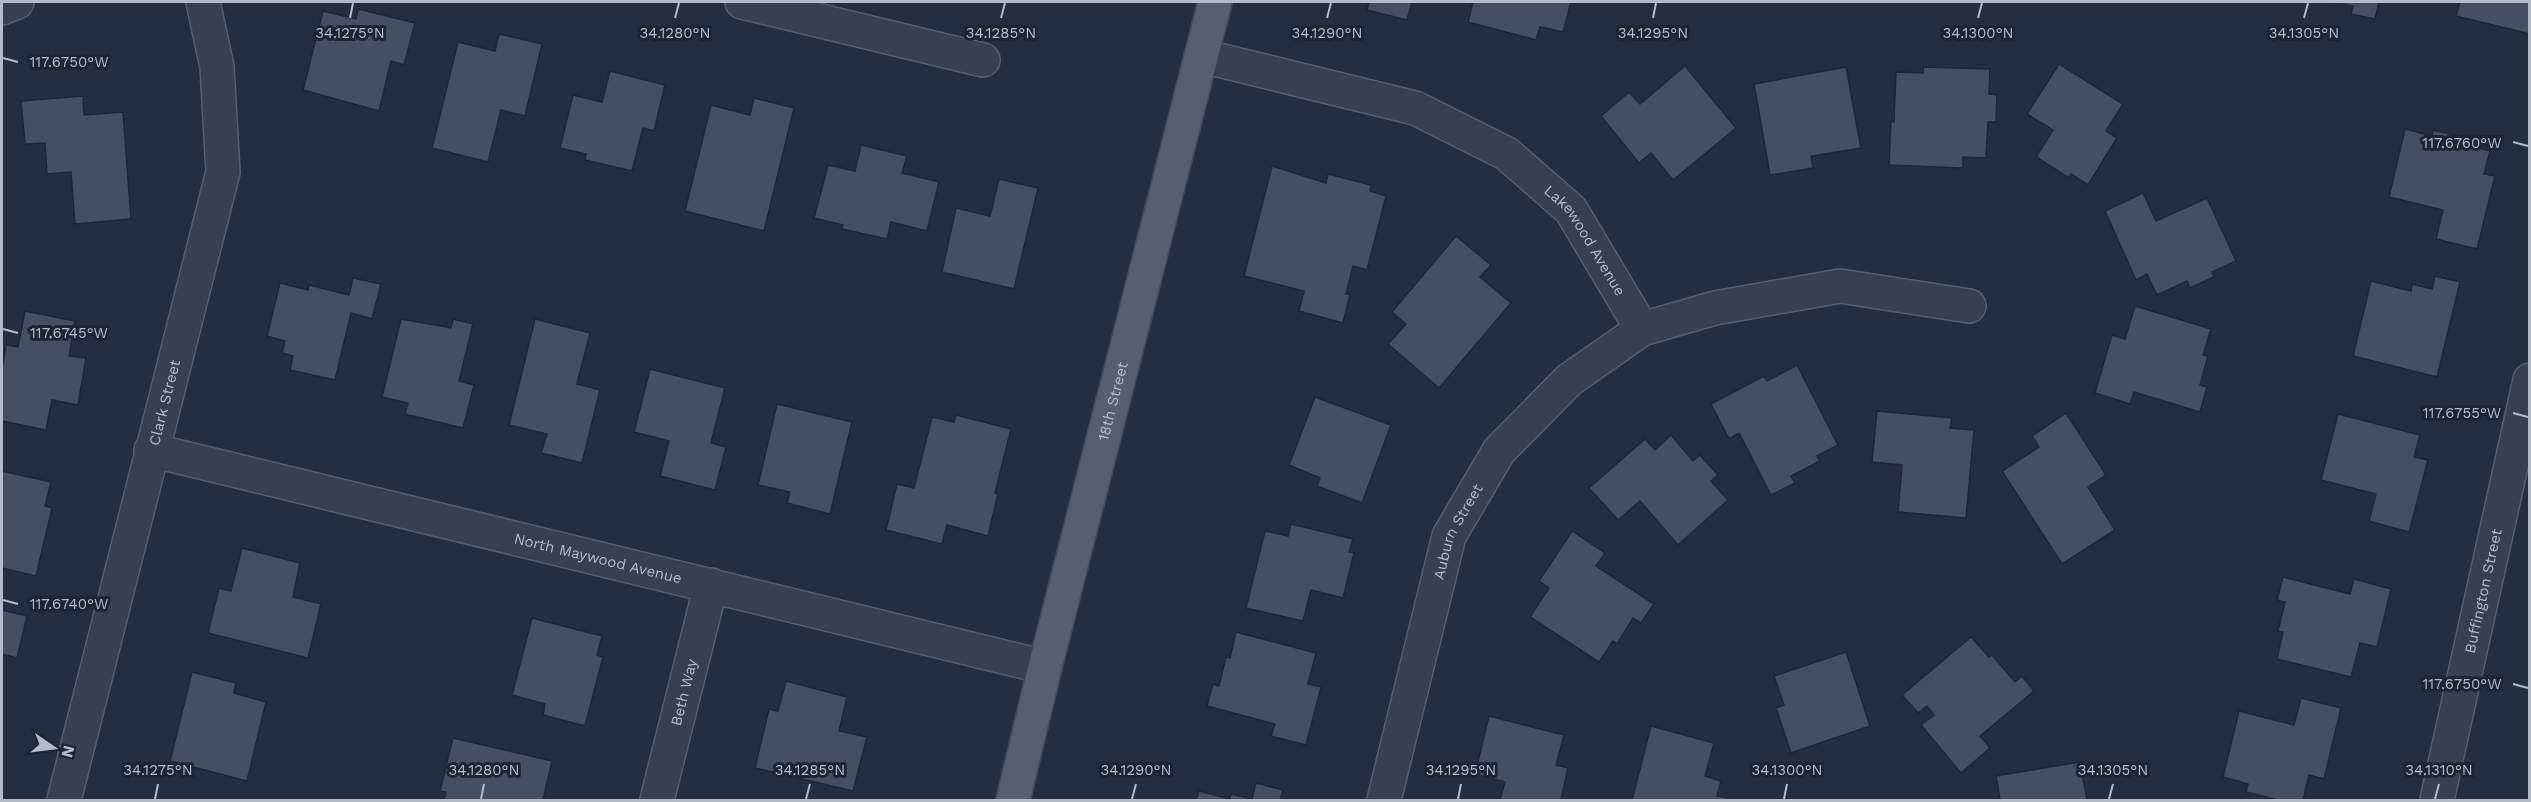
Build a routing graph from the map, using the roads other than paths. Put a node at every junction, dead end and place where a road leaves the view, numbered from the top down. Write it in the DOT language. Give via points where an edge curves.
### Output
graph roads {
  1 [pos="17,2"];
  2 [pos="203,2"];
  3 [pos="742,2"];
  4 [pos="1215,2"];
  5 [pos="2,8"];
  6 [pos="1202,56"];
  7 [pos="983,60"];
  8 [pos="1969,306"];
  9 [pos="1642,329"];
  10 [pos="2528,396"];
  11 [pos="151,450"];
  12 [pos="711,585"];
  13 [pos="1045,667"];
  14 [pos="64,801"];
  15 [pos="657,801"];
  16 [pos="1013,801"];
  17 [pos="1384,801"];
  18 [pos="2437,801"];
  1 -- 5 [label="street"];
  2 -- 11 [label="street, Clark Street" via="217,67 223,172"];
  3 -- 7 [label="street"];
  4 -- 6 [label="main road, 18th Street"];
  6 -- 9 [label="street, Lakewood Avenue" via="1415,108 1507,154 1571,210"];
  6 -- 13 [label="main road, 18th Street"];
  8 -- 9 [label="street" via="1840,286 1714,308"];
  9 -- 17 [label="street, Auburn Street" via="1569,380 1499,451 1449,536"];
  10 -- 18 [label="street, Buffington Street"];
  11 -- 12 [label="street, North Maywood Avenue"];
  11 -- 14 [label="street, Clark Street"];
  12 -- 13 [label="street, North Maywood Avenue"];
  12 -- 15 [label="street, Beth Way"];
  13 -- 16 [label="main road, 18th Street"];
}
